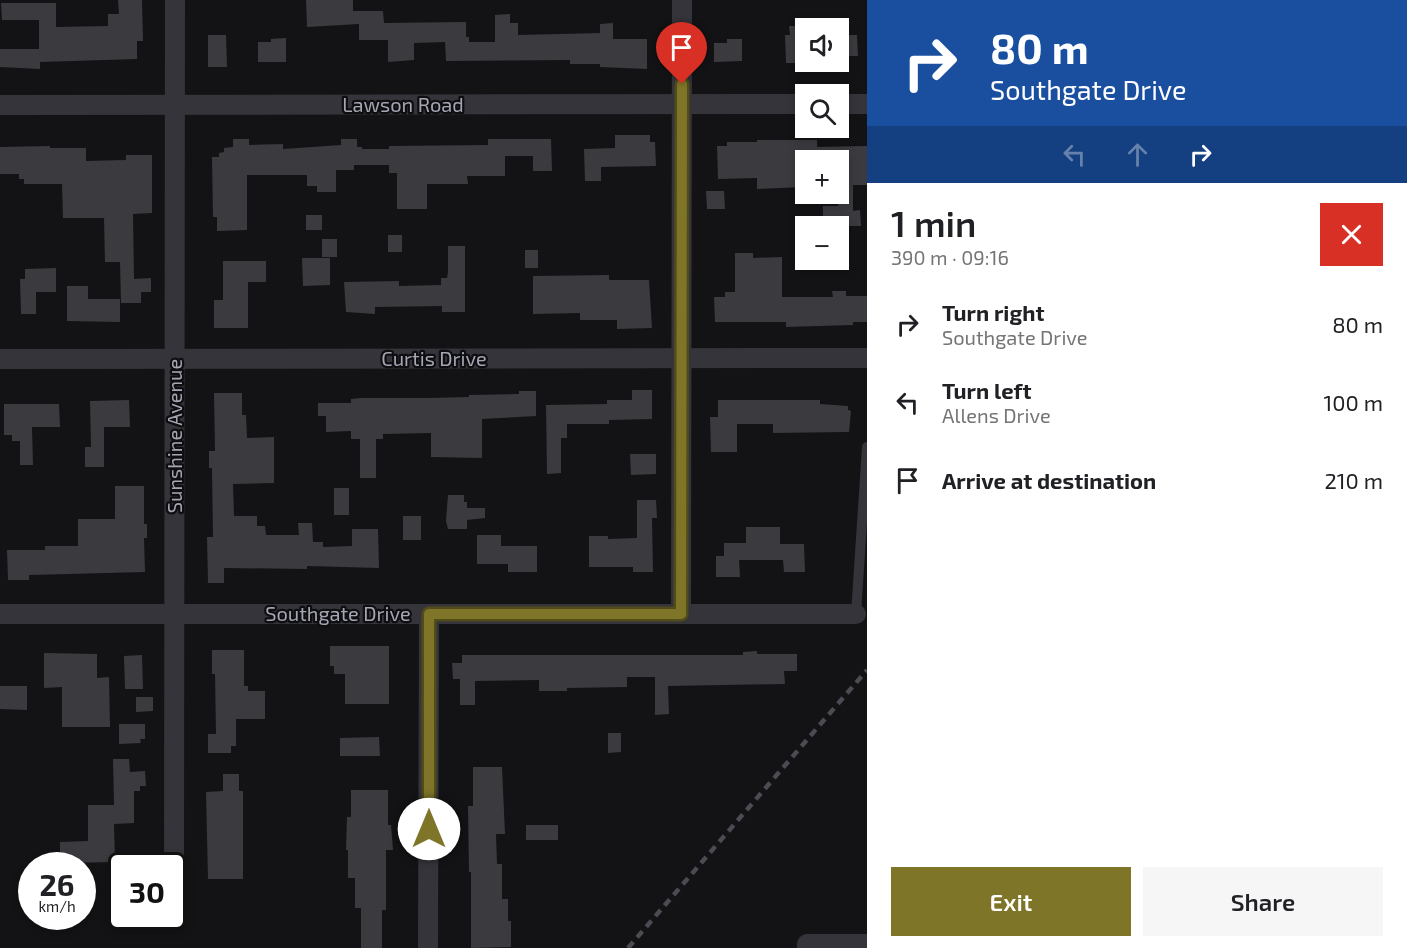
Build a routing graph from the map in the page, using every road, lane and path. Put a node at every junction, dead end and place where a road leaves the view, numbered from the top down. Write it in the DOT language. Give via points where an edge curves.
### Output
graph roads {
  1 [pos="175,0"];
  2 [pos="682,0"];
  3 [pos="682,104"];
  4 [pos="795,104"];
  5 [pos="849,104"];
  6 [pos="867,104"];
  7 [pos="0,105"];
  8 [pos="175,105"];
  9 [pos="682,358"];
  10 [pos="867,358"];
  11 [pos="0,359"];
  12 [pos="175,359"];
  13 [pos="867,447"];
  14 [pos="0,614"];
  15 [pos="175,614"];
  16 [pos="429,614"];
  17 [pos="681,614"];
  18 [pos="856,614"];
  19 [pos="174,852"];
  20 [pos="867,944"];
  21 [pos="807,946"];
  22 [pos="428,948"];
  1 -- 8 [label="street, Sunshine Avenue"];
  2 -- 3 [label="street"];
  3 -- 4 [label="street, Lawson Road"];
  3 -- 8 [label="street, Lawson Road"];
  3 -- 9 [label="street"];
  5 -- 6 [label="street"];
  7 -- 8 [label="street, Lawson Road"];
  8 -- 12 [label="street, Sunshine Avenue"];
  9 -- 10 [label="street, Curtis Drive"];
  9 -- 12 [label="street, Curtis Drive"];
  9 -- 17 [label="street"];
  11 -- 12 [label="street, Curtis Drive"];
  12 -- 15 [label="street, Sunshine Avenue"];
  13 -- 18 [label="lane"];
  14 -- 15 [label="street, Southgate Drive"];
  15 -- 16 [label="street, Southgate Drive"];
  15 -- 19 [label="street, Sunshine Avenue"];
  16 -- 17 [label="street, Southgate Drive"];
  16 -- 22 [label="street"];
  17 -- 18 [label="street, Southgate Drive"];
  20 -- 21 [label="street"];
}
